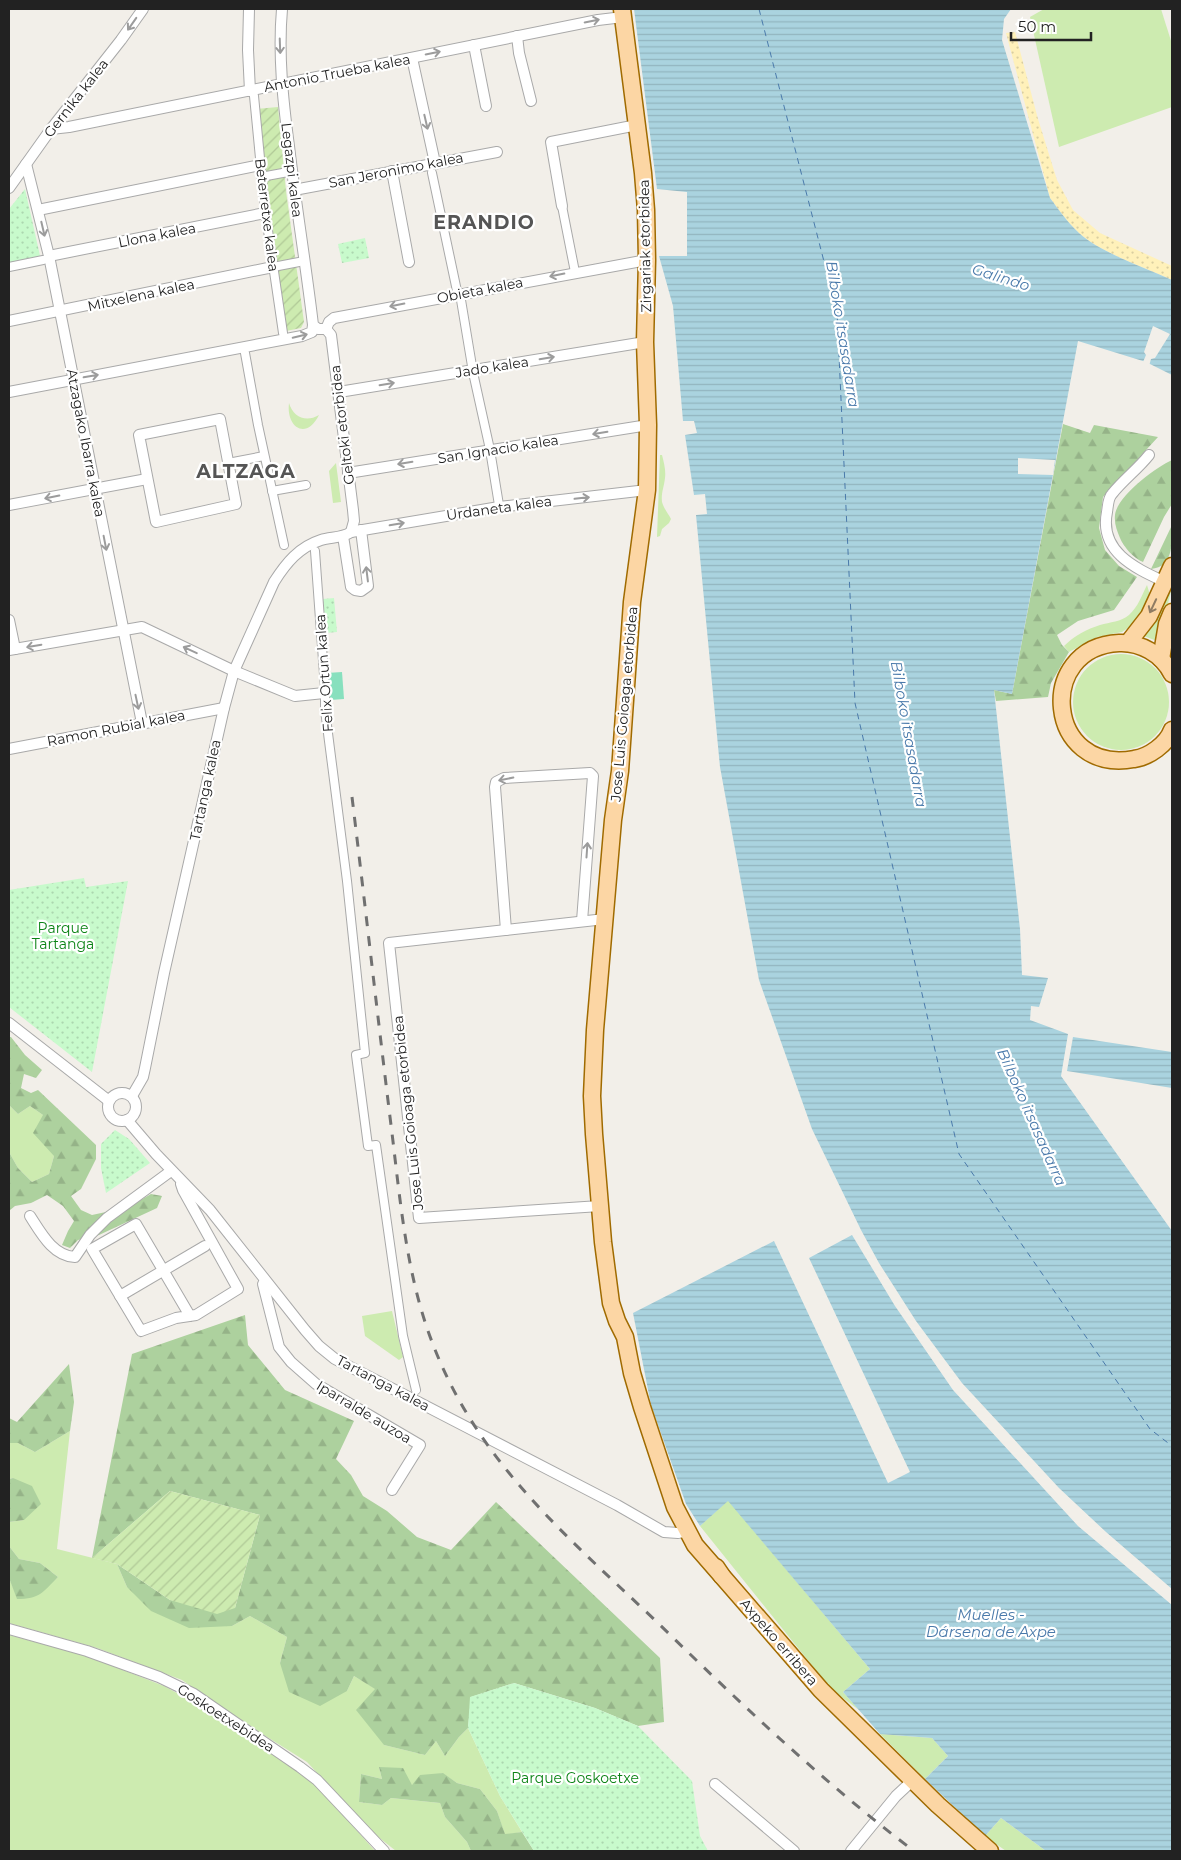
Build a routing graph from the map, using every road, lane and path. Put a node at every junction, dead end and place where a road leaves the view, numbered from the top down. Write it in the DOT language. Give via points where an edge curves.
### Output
graph roads {
  1 [pos="144,9"];
  2 [pos="249,9"];
  3 [pos="282,9"];
  4 [pos="623,13"];
  5 [pos="517,36"];
  6 [pos="474,45"];
  7 [pos="412,58"];
  8 [pos="282,84"];
  9 [pos="252,94"];
  10 [pos="531,101"];
  11 [pos="486,106"];
  12 [pos="637,124"];
  13 [pos="51,129"];
  14 [pos="497,152"];
  15 [pos="26,164"];
  16 [pos="260,165"];
  17 [pos="434,168"];
  18 [pos="392,171"];
  19 [pos="288,172"];
  20 [pos="261,177"];
  21 [pos="9,188"];
  22 [pos="294,190"];
  23 [pos="562,206"];
  24 [pos="38,210"];
  25 [pos="265,213"];
  26 [pos="46,258"];
  27 [pos="643,260"];
  28 [pos="299,262"];
  29 [pos="408,262"];
  30 [pos="9,267"];
  31 [pos="273,267"];
  32 [pos="575,272"];
  33 [pos="457,291"];
  34 [pos="461,300"];
  35 [pos="60,311"];
  36 [pos="9,321"];
  37 [pos="319,327"];
  38 [pos="283,333"];
  39 [pos="645,342"];
  40 [pos="245,353"];
  41 [pos="472,366"];
  42 [pos="474,377"];
  43 [pos="74,379"];
  44 [pos="9,392"];
  45 [pos="338,392"];
  46 [pos="648,425"];
  47 [pos="489,445"];
  48 [pos="264,456"];
  49 [pos="491,456"];
  50 [pos="1150,456"];
  51 [pos="228,463"];
  52 [pos="348,473"];
  53 [pos="147,479"];
  54 [pos="306,485"];
  55 [pos="94,489"];
  56 [pos="647,490"];
  57 [pos="272,491"];
  58 [pos="9,505"];
  59 [pos="499,505"];
  60 [pos="352,533"];
  61 [pos="284,545"];
  62 [pos="315,551"];
  63 [pos="1172,566"];
  64 [pos="1165,582"];
  65 [pos="1172,612"];
  66 [pos="9,620"];
  67 [pos="122,630"];
  68 [pos="1128,643"];
  69 [pos="12,650"];
  70 [pos="1161,659"];
  71 [pos="234,671"];
  72 [pos="1172,674"];
  73 [pos="324,693"];
  74 [pos="224,708"];
  75 [pos="142,723"];
  76 [pos="1172,730"];
  77 [pos="1165,748"];
  78 [pos="9,749"];
  79 [pos="605,919"];
  80 [pos="582,921"];
  81 [pos="506,930"];
  82 [pos="9,1025"];
  83 [pos="132,1096"];
  84 [pos="109,1101"];
  85 [pos="127,1120"];
  86 [pos="172,1171"];
  87 [pos="181,1180"];
  88 [pos="600,1206"];
  89 [pos="30,1216"];
  90 [pos="204,1246"];
  91 [pos="164,1271"];
  92 [pos="265,1280"];
  93 [pos="120,1296"];
  94 [pos="190,1316"];
  95 [pos="416,1390"];
  96 [pos="669,1485"];
  97 [pos="392,1490"];
  98 [pos="687,1531"];
  99 [pos="722,1576"];
  100 [pos="9,1629"];
  101 [pos="912,1781"];
  102 [pos="715,1784"];
  103 [pos="384,1851"];
  104 [pos="794,1851"];
  105 [pos="851,1851"];
  106 [pos="990,1851"];
  1 -- 13 [label="street, Gernika kalea, one-way"];
  2 -- 9 [label="street"];
  3 -- 8 [label="street, Legazpi kalea, one-way"];
  5 -- 4 [label="street, Antonio Trueba kalea, one-way"];
  4 -- 12 [label="main road, Zirgariak etorbidea"];
  5 -- 6 [label="street, Antonio Trueba kalea"];
  5 -- 10 [label="street"];
  7 -- 6 [label="street, Antonio Trueba kalea, one-way"];
  6 -- 11 [label="street"];
  7 -- 8 [label="street, Antonio Trueba kalea"];
  7 -- 17 [label="street, one-way"];
  8 -- 9 [label="street, Antonio Trueba kalea"];
  8 -- 22 [label="street, Legazpi kalea"];
  9 -- 13 [label="street, Antonio Trueba kalea"];
  9 -- 16 [label="street, Beterretxe kalea"];
  12 -- 23 [label="street" via="550,142"];
  12 -- 27 [label="main road, Zirgariak etorbidea" via="643,173"];
  13 -- 15 [label="street, Gernika kalea"];
  14 -- 17 [label="street, San Jeronimo kalea"];
  15 -- 21 [label="street, Gernika kalea"];
  15 -- 24 [label="street, Atzagako Ibarra kalea"];
  16 -- 20 [label="street, Beterretxe kalea"];
  16 -- 24 [label="street"];
  17 -- 18 [label="street, San Jeronimo kalea"];
  17 -- 33 [label="street"];
  18 -- 22 [label="street, San Jeronimo kalea"];
  18 -- 29 [label="street"];
  19 -- 20 [label="street"];
  20 -- 25 [label="street, Beterretxe kalea"];
  22 -- 37 [label="street, Legazpi kalea"];
  23 -- 32 [label="street"];
  24 -- 26 [label="street, Atzagako Ibarra kalea, one-way"];
  25 -- 26 [label="street, Llona kalea"];
  25 -- 31 [label="street, Beterretxe kalea"];
  26 -- 30 [label="street"];
  26 -- 35 [label="street, Atzagako Ibarra kalea"];
  27 -- 32 [label="street, Obieta kalea"];
  27 -- 39 [label="main road, Zirgariak etorbidea"];
  28 -- 31 [label="street"];
  31 -- 35 [label="street, Mitxelena kalea"];
  31 -- 38 [label="street, Beterretxe kalea"];
  32 -- 37 [label="street, Obieta kalea, one-way" via="334,318"];
  34 -- 41 [label="street"];
  35 -- 36 [label="street, Mitxelena kalea"];
  35 -- 43 [label="street, Atzagako Ibarra kalea"];
  43 -- 37 [label="street, Obieta kalea, one-way" via="302,336"];
  37 -- 45 [label="street, Geltoki etorbidea" via="330,331"];
  45 -- 39 [label="street, Jado kalea, one-way"];
  39 -- 46 [label="main road, Zirgariak etorbidea"];
  40 -- 48 [label="street"];
  42 -- 47 [label="street"];
  43 -- 44 [label="street, Obieta kalea"];
  43 -- 55 [label="street, Atzagako Ibarra kalea"];
  45 -- 52 [label="street, Geltoki etorbidea"];
  46 -- 52 [label="street, San Ignacio kalea, one-way"];
  46 -- 56 [label="main road, Jose Luis Goioaga etorbidea"];
  48 -- 51 [label="street"];
  48 -- 57 [label="street"];
  49 -- 59 [label="street"];
  50 -- 64 [label="street" via="1110,495 1106,528 1111,544 1122,558"];
  51 -- 53 [label="street" via="236,504 156,522"];
  51 -- 53 [label="street" via="220,419 139,435"];
  52 -- 60 [label="street, Geltoki etorbidea" via="354,521"];
  53 -- 55 [label="street"];
  54 -- 57 [label="street"];
  55 -- 58 [label="street, one-way"];
  55 -- 67 [label="street, Atzagako Ibarra kalea, one-way"];
  60 -- 56 [label="street, Urdaneta kalea, one-way" via="499,507"];
  56 -- 79 [label="main road, Jose Luis Goioaga etorbidea" via="632,602"];
  57 -- 61 [label="street"];
  60 -- 60 [label="street, one-way" via="351,587 361,591 368,586"];
  60 -- 71 [label="street, Tartanga kalea" via="321,540 299,550 281,570"];
  62 -- 73 [label="street, Felix Ortun kalea"];
  63 -- 64 [label="main road"];
  64 -- 68 [label="main road, one-way" via="1149,616"];
  65 -- 70 [label="main road"];
  66 -- 69 [label="street"];
  67 -- 69 [label="street, one-way"];
  71 -- 67 [label="street, one-way" via="142,627"];
  67 -- 75 [label="street, Atzagako Ibarra kalea, one-way"];
  68 -- 70 [label="main road" via="1146,648"];
  68 -- 77 [label="main road" via="1099,647 1075,663 1060,698 1062,718 1077,742 1102,758 1121,762"];
  70 -- 72 [label="main road"];
  71 -- 73 [label="street" via="295,696"];
  71 -- 74 [label="street, Tartanga kalea"];
  73 -- 95 [label="street, Felix Ortun kalea" via="365,1053 356,1055 368,1146 376,1145 403,1336"];
  74 -- 75 [label="street, Ramon Rubial kalea"];
  74 -- 83 [label="street, Tartanga kalea" via="143,1077"];
  75 -- 78 [label="street, Ramon Rubial kalea"];
  76 -- 77 [label="main road"];
  79 -- 80 [label="street, Jose Luis Goioaga etorbidea"];
  79 -- 88 [label="main road, Jose Luis Goioaga etorbidea" via="592,1096"];
  80 -- 81 [label="street, Jose Luis Goioaga etorbidea"];
  80 -- 81 [label="street, Jose Luis Goioaga etorbidea, one-way" via="593,776 590,773 499,779 495,787"];
  81 -- 88 [label="street, Jose Luis Goioaga etorbidea" via="389,943 419,1218"];
  82 -- 84 [label="street"];
  83 -- 84 [label="street" via="119,1093"];
  83 -- 85 [label="street" via="136,1110"];
  84 -- 85 [label="street" via="111,1115 118,1120"];
  85 -- 86 [label="street, Tartanga kalea"];
  86 -- 87 [label="street, Tartanga kalea"];
  86 -- 89 [label="street" via="107,1218 75,1257 57,1252"];
  87 -- 92 [label="street, Tartanga kalea" via="210,1210"];
  87 -- 94 [label="street" via="183,1190 238,1289"];
  88 -- 96 [label="main road, Jose Luis Goioaga etorbidea" via="612,1303"];
  90 -- 91 [label="street"];
  91 -- 93 [label="street"];
  91 -- 93 [label="street" via="136,1224 92,1249"];
  91 -- 94 [label="street"];
  92 -- 97 [label="street, Iparralde auzoa" via="263,1284 279,1347 291,1362 316,1384 420,1445"];
  92 -- 98 [label="street, Tartanga kalea" via="304,1330 335,1359 664,1532 678,1534"];
  93 -- 94 [label="street" via="141,1331"];
  96 -- 98 [label="main road, Jose Luis Goioaga etorbidea"];
  96 -- 99 [label="main road, Axpeko erribera"];
  98 -- 99 [label="main road, Jose Luis Goioaga etorbidea"];
  99 -- 101 [label="main road, Axpeko erribera" via="821,1690"];
  100 -- 103 [label="street, Goskoetxebidea" via="159,1676 194,1694 316,1780"];
  101 -- 105 [label="street"];
  101 -- 106 [label="main road, Axpeko erribera"];
  102 -- 104 [label="street"];
}
